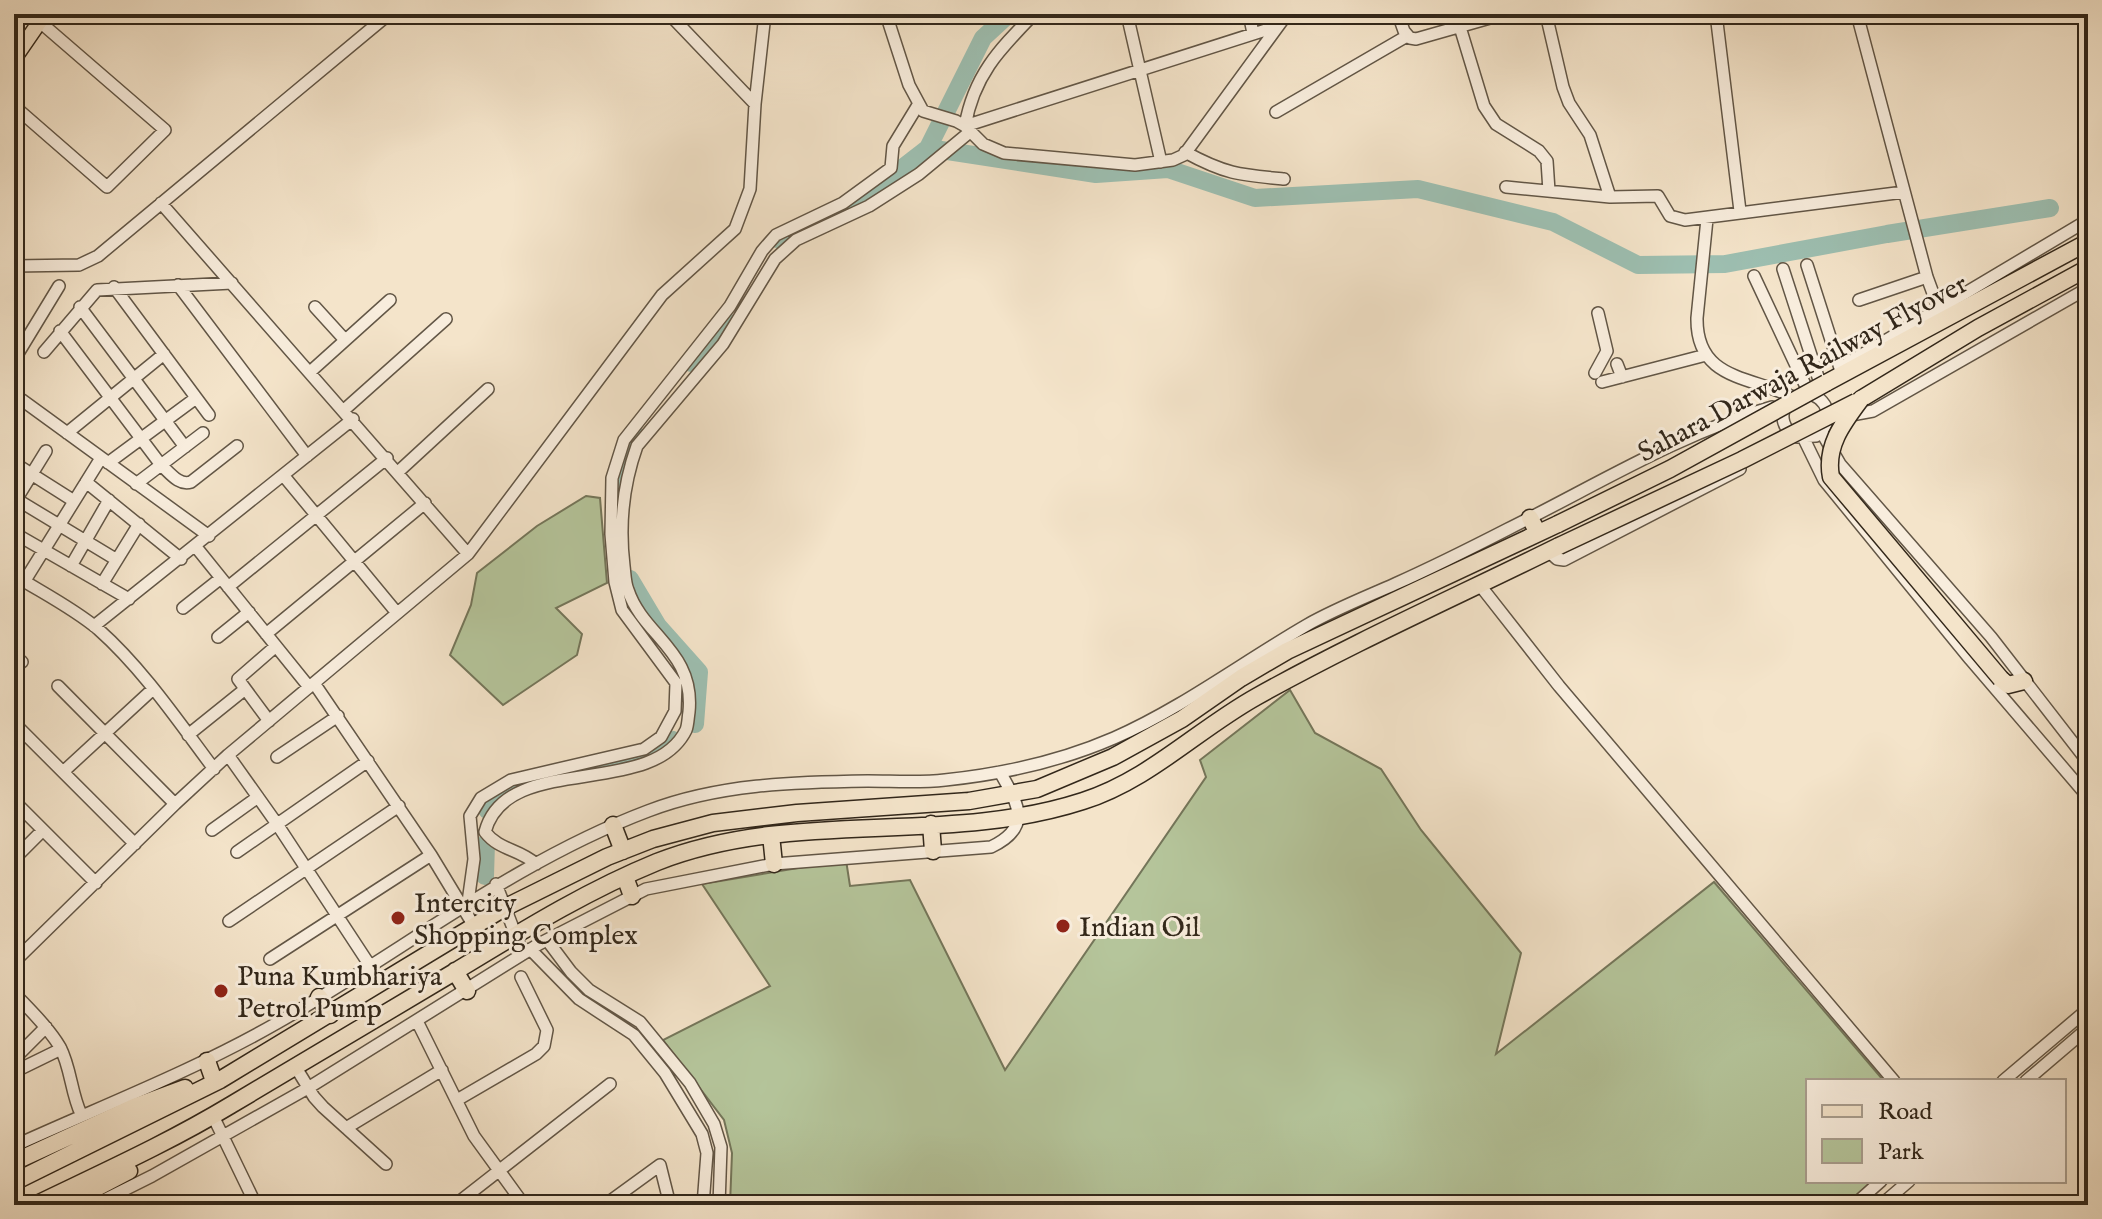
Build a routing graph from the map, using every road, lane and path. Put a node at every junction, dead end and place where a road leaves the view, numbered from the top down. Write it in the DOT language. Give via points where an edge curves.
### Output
graph roads {
  1 [pos="389,14"];
  2 [pos="669,14"];
  3 [pos="765,14"];
  4 [pos="886,14"];
  5 [pos="1034,14"];
  6 [pos="1127,14"];
  7 [pos="1249,14"];
  8 [pos="1287,14"];
  9 [pos="1398,14"];
  10 [pos="1504,14"];
  11 [pos="1546,14"];
  12 [pos="1716,14"];
  13 [pos="1857,14"];
  14 [pos="43,18"];
  15 [pos="1278,26"];
  16 [pos="1460,27"];
  17 [pos="1253,33"];
  18 [pos="1407,36"];
  19 [pos="14,59"];
  20 [pos="1138,70"];
  21 [pos="755,104"];
  22 [pos="14,106"];
  23 [pos="920,108"];
  24 [pos="1276,112"];
  25 [pos="965,127"];
  26 [pos="1185,152"];
  27 [pos="1161,162"];
  28 [pos="1284,179"];
  29 [pos="1506,187"];
  30 [pos="1549,191"];
  31 [pos="1904,192"];
  32 [pos="1610,197"];
  33 [pos="161,203"];
  34 [pos="1740,211"];
  35 [pos="1707,219"];
  36 [pos="2088,220"];
  37 [pos="2088,242"];
  38 [pos="1807,265"];
  39 [pos="14,266"];
  40 [pos="2088,268"];
  41 [pos="1783,269"];
  42 [pos="1754,276"];
  43 [pos="1927,277"];
  44 [pos="232,283"];
  45 [pos="178,285"];
  46 [pos="59,286"];
  47 [pos="114,287"];
  48 [pos="2088,288"];
  49 [pos="390,300"];
  50 [pos="1859,300"];
  51 [pos="80,307"];
  52 [pos="315,307"];
  53 [pos="1938,307"];
  54 [pos="1598,313"];
  55 [pos="446,319"];
  56 [pos="60,331"];
  57 [pos="345,340"];
  58 [pos="44,352"];
  59 [pos="164,354"];
  60 [pos="1706,355"];
  61 [pos="14,360"];
  62 [pos="1617,364"];
  63 [pos="1840,368"];
  64 [pos="310,372"];
  65 [pos="1622,377"];
  66 [pos="134,379"];
  67 [pos="1819,380"];
  68 [pos="488,389"];
  69 [pos="1798,397"];
  70 [pos="110,398"];
  71 [pos="196,398"];
  72 [pos="1861,399"];
  73 [pos="22,400"];
  74 [pos="344,410"];
  75 [pos="209,415"];
  76 [pos="353,419"];
  77 [pos="1828,419"];
  78 [pos="165,420"];
  79 [pos="67,433"];
  80 [pos="203,433"];
  81 [pos="1822,433"];
  82 [pos="141,438"];
  83 [pos="1800,438"];
  84 [pos="237,446"];
  85 [pos="185,447"];
  86 [pos="1830,448"];
  87 [pos="46,451"];
  88 [pos="307,456"];
  89 [pos="387,458"];
  90 [pos="104,460"];
  91 [pos="14,463"];
  92 [pos="161,465"];
  93 [pos="398,472"];
  94 [pos="32,474"];
  95 [pos="283,475"];
  96 [pos="86,482"];
  97 [pos="136,484"];
  98 [pos="109,500"];
  99 [pos="15,501"];
  100 [pos="74,501"];
  101 [pos="425,503"];
  102 [pos="317,516"];
  103 [pos="139,524"];
  104 [pos="60,525"];
  105 [pos="1534,526"];
  106 [pos="14,533"];
  107 [pos="209,536"];
  108 [pos="85,541"];
  109 [pos="196,547"];
  110 [pos="1553,548"];
  111 [pos="44,551"];
  112 [pos="468,554"];
  113 [pos="181,559"];
  114 [pos="117,560"];
  115 [pos="355,562"];
  116 [pos="71,566"];
  117 [pos="19,578"];
  118 [pos="224,583"];
  119 [pos="102,584"];
  120 [pos="1479,584"];
  121 [pos="129,599"];
  122 [pos="183,608"];
  123 [pos="249,612"];
  124 [pos="397,613"];
  125 [pos="94,626"];
  126 [pos="266,634"];
  127 [pos="218,637"];
  128 [pos="276,646"];
  129 [pos="2024,681"];
  130 [pos="312,685"];
  131 [pos="58,686"];
  132 [pos="153,689"];
  133 [pos="244,690"];
  134 [pos="338,716"];
  135 [pos="269,721"];
  136 [pos="14,723"];
  137 [pos="104,733"];
  138 [pos="188,735"];
  139 [pos="228,755"];
  140 [pos="277,757"];
  141 [pos="368,761"];
  142 [pos="2088,762"];
  143 [pos="214,769"];
  144 [pos="63,772"];
  145 [pos="1000,772"];
  146 [pos="1013,794"];
  147 [pos="258,797"];
  148 [pos="2088,797"];
  149 [pos="14,801"];
  150 [pos="175,804"];
  151 [pos="399,806"];
  152 [pos="1020,817"];
  153 [pos="277,824"];
  154 [pos="931,824"];
  155 [pos="613,825"];
  156 [pos="43,830"];
  157 [pos="212,830"];
  158 [pos="771,835"];
  159 [pos="135,844"];
  160 [pos="623,851"];
  161 [pos="933,851"];
  162 [pos="237,852"];
  163 [pos="431,855"];
  164 [pos="14,859"];
  165 [pos="536,864"];
  166 [pos="774,864"];
  167 [pos="306,868"];
  168 [pos="625,877"];
  169 [pos="96,883"];
  170 [pos="496,884"];
  171 [pos="632,896"];
  172 [pos="465,904"];
  173 [pos="504,908"];
  174 [pos="336,914"];
  175 [pos="229,921"];
  176 [pos="474,926"];
  177 [pos="515,935"];
  178 [pos="547,940"];
  179 [pos="527,951"];
  180 [pos="270,959"];
  181 [pos="14,962"];
  182 [pos="369,965"];
  183 [pos="455,971"];
  184 [pos="521,977"];
  185 [pos="382,984"];
  186 [pos="467,991"];
  187 [pos="14,993"];
  188 [pos="319,997"];
  189 [pos="2088,1009"];
  190 [pos="330,1015"];
  191 [pos="417,1021"];
  192 [pos="46,1027"];
  193 [pos="2088,1028"];
  194 [pos="61,1049"];
  195 [pos="14,1059"];
  196 [pos="207,1061"];
  197 [pos="295,1066"];
  198 [pos="442,1070"];
  199 [pos="14,1072"];
  200 [pos="1892,1079"];
  201 [pos="2005,1079"];
  202 [pos="2028,1079"];
  203 [pos="217,1081"];
  204 [pos="610,1084"];
  205 [pos="308,1088"];
  206 [pos="457,1100"];
  207 [pos="81,1114"];
  208 [pos="213,1116"];
  209 [pos="346,1128"];
  210 [pos="223,1136"];
  211 [pos="172,1138"];
  212 [pos="14,1146"];
  213 [pos="14,1162"];
  214 [pos="386,1164"];
  215 [pos="498,1170"];
  216 [pos="14,1182"];
  217 [pos="1879,1183"];
  218 [pos="1907,1183"];
  219 [pos="35,1205"];
  220 [pos="64,1205"];
  221 [pos="94,1205"];
  222 [pos="256,1205"];
  223 [pos="455,1205"];
  224 [pos="524,1205"];
  225 [pos="605,1205"];
  226 [pos="670,1205"];
  227 [pos="703,1205"];
  228 [pos="719,1205"];
  229 [pos="1854,1205"];
  230 [pos="1881,1205"];
  1 -- 33 [label="street"];
  2 -- 21 [label="street"];
  3 -- 21 [label="street"];
  4 -- 23 [label="street"];
  5 -- 25 [label="street" via="985,71 970,99"];
  6 -- 20 [label="street"];
  7 -- 17 [label="street"];
  8 -- 15 [label="street"];
  9 -- 18 [label="street"];
  10 -- 16 [label="street"];
  11 -- 32 [label="street" via="1563,87 1590,135"];
  12 -- 34 [label="street"];
  13 -- 31 [label="street"];
  14 -- 19 [label="main road"];
  14 -- 22 [label="street" via="165,130 107,187"];
  15 -- 17 [label="street"];
  15 -- 26 [label="street"];
  16 -- 18 [label="street" via="1416,39"];
  16 -- 30 [label="street" via="1484,106 1496,124 1547,161"];
  17 -- 20 [label="street"];
  18 -- 24 [label="street"];
  20 -- 25 [label="street"];
  20 -- 27 [label="street"];
  21 -- 112 [label="street" via="750,189 735,229 662,295"];
  23 -- 25 [label="street"];
  23 -- 172 [label="street" via="893,146 891,168 843,203 776,235 730,306 624,440 612,478 615,582 622,610 676,683 675,711 661,737 644,749 511,780 481,798 470,816 474,859"];
  25 -- 27 [label="street" via="983,144 1004,153 1098,164"];
  25 -- 165 [label="street" via="919,174 869,206 796,240 775,259 723,344 637,446 623,504 627,590 683,670 690,698 687,729 671,749 649,762 506,798 489,817 485,832 495,844 523,852"];
  26 -- 27 [label="street"];
  26 -- 28 [label="street" via="1215,169"];
  29 -- 30 [label="street"];
  30 -- 32 [label="street"];
  31 -- 34 [label="street"];
  31 -- 43 [label="street"];
  32 -- 35 [label="street" via="1658,196 1676,219"];
  33 -- 39 [label="street" via="89,262"];
  33 -- 44 [label="street"];
  34 -- 35 [label="street"];
  35 -- 60 [label="street" via="1696,329"];
  36 -- 53 [label="street"];
  37 -- 105 [label="highway, Sahara Darwaja Railway Flyover, bridge" via="1670,469 1558,524"];
  38 -- 63 [label="street"];
  40 -- 72 [label="highway, Sahara Darwaja Railway Flyover"];
  41 -- 67 [label="street"];
  42 -- 69 [label="street"];
  43 -- 50 [label="street"];
  43 -- 53 [label="street"];
  44 -- 45 [label="street"];
  44 -- 64 [label="street"];
  45 -- 47 [label="street"];
  45 -- 88 [label="street"];
  46 -- 61 [label="street"];
  47 -- 51 [label="street" via="97,290"];
  47 -- 59 [label="street"];
  48 -- 77 [label="street" via="1873,411"];
  49 -- 57 [label="street"];
  51 -- 56 [label="street"];
  51 -- 66 [label="street"];
  52 -- 57 [label="street"];
  53 -- 63 [label="street"];
  54 -- 65 [label="street" via="1607,351 1599,378"];
  55 -- 74 [label="street"];
  56 -- 58 [label="street"];
  56 -- 70 [label="street"];
  57 -- 64 [label="street"];
  59 -- 66 [label="street"];
  59 -- 71 [label="street"];
  60 -- 65 [label="street"];
  60 -- 69 [label="street" via="1717,368"];
  62 -- 65 [label="street"];
  63 -- 67 [label="street"];
  64 -- 74 [label="street"];
  66 -- 70 [label="street"];
  66 -- 78 [label="street"];
  67 -- 69 [label="street"];
  68 -- 93 [label="street"];
  69 -- 77 [label="street" via="1813,394 1825,404"];
  69 -- 83 [label="street" via="1783,422"];
  69 -- 105 [label="street" via="1670,444"];
  70 -- 79 [label="street"];
  70 -- 82 [label="street"];
  71 -- 75 [label="street"];
  71 -- 78 [label="street"];
  72 -- 86 [label="highway, bridge"];
  72 -- 110 [label="highway, Sahara Darwaja Railway Flyover, bridge"];
  73 -- 79 [label="street"];
  74 -- 76 [label="street"];
  76 -- 88 [label="street"];
  76 -- 89 [label="street"];
  77 -- 81 [label="street"];
  78 -- 82 [label="street"];
  78 -- 85 [label="street"];
  79 -- 90 [label="street"];
  80 -- 85 [label="street"];
  81 -- 83 [label="street"];
  81 -- 86 [label="street"];
  82 -- 90 [label="street"];
  82 -- 92 [label="street"];
  83 -- 110 [label="street" via="1564,560 1557,559"];
  83 -- 148 [label="street" via="1824,480"];
  84 -- 92 [label="street" via="185,484"];
  85 -- 92 [label="street"];
  86 -- 129 [label="street"];
  86 -- 129 [label="highway, bridge" via="1831,477 2001,679 2008,685"];
  87 -- 94 [label="street"];
  88 -- 95 [label="street"];
  89 -- 93 [label="street"];
  89 -- 102 [label="street"];
  90 -- 96 [label="street"];
  90 -- 97 [label="street"];
  91 -- 94 [label="street"];
  92 -- 97 [label="street"];
  93 -- 101 [label="street"];
  94 -- 99 [label="street"];
  94 -- 100 [label="street"];
  95 -- 102 [label="street"];
  95 -- 107 [label="street"];
  96 -- 98 [label="street"];
  96 -- 100 [label="street"];
  97 -- 107 [label="street"];
  98 -- 103 [label="street"];
  98 -- 108 [label="street"];
  99 -- 104 [label="street"];
  100 -- 104 [label="street"];
  101 -- 112 [label="street"];
  101 -- 115 [label="street"];
  102 -- 115 [label="street"];
  102 -- 118 [label="street"];
  103 -- 113 [label="street"];
  103 -- 114 [label="street"];
  104 -- 108 [label="street"];
  104 -- 111 [label="street"];
  105 -- 145 [label="street" via="1309,624 1114,738 1051,761"];
  105 -- 146 [label="highway, Sahara Darwaja Railway Flyover" via="1287,651 1113,757"];
  106 -- 111 [label="street"];
  107 -- 109 [label="street"];
  108 -- 114 [label="street"];
  108 -- 116 [label="street"];
  109 -- 113 [label="street"];
  109 -- 118 [label="street"];
  110 -- 120 [label="highway, Sahara Darwaja Railway Flyover"];
  111 -- 116 [label="street"];
  111 -- 117 [label="street"];
  112 -- 124 [label="street"];
  113 -- 121 [label="street"];
  114 -- 119 [label="street"];
  115 -- 124 [label="street"];
  115 -- 126 [label="street"];
  116 -- 119 [label="street"];
  117 -- 125 [label="street"];
  118 -- 122 [label="street"];
  118 -- 123 [label="street"];
  119 -- 121 [label="street"];
  120 -- 152 [label="highway, Sahara Darwaja Railway Flyover" via="1254,698 1123,785"];
  120 -- 200 [label="street"];
  121 -- 125 [label="street"];
  123 -- 126 [label="street"];
  123 -- 127 [label="street"];
  124 -- 130 [label="street"];
  125 -- 132 [label="street"];
  126 -- 128 [label="street"];
  128 -- 130 [label="street"];
  128 -- 133 [label="street" via="238,679"];
  129 -- 142 [label="street"];
  130 -- 134 [label="street"];
  130 -- 135 [label="street"];
  131 -- 137 [label="street"];
  132 -- 137 [label="street"];
  132 -- 138 [label="street"];
  133 -- 135 [label="street"];
  133 -- 138 [label="street"];
  134 -- 140 [label="street"];
  134 -- 141 [label="street"];
  135 -- 139 [label="street"];
  136 -- 144 [label="street"];
  137 -- 144 [label="street"];
  137 -- 150 [label="street"];
  138 -- 143 [label="street"];
  139 -- 143 [label="street"];
  139 -- 147 [label="street"];
  141 -- 151 [label="street"];
  141 -- 153 [label="street"];
  143 -- 150 [label="street"];
  144 -- 159 [label="street"];
  145 -- 146 [label="street"];
  145 -- 155 [label="street" via="942,780 767,784 686,799"];
  146 -- 152 [label="street"];
  146 -- 160 [label="highway, Sahara Darwaja Railway Flyover" via="713,823"];
  147 -- 153 [label="street"];
  147 -- 157 [label="street"];
  149 -- 156 [label="street"];
  150 -- 159 [label="street"];
  151 -- 163 [label="street"];
  151 -- 167 [label="street"];
  152 -- 154 [label="highway, Sahara Darwaja Railway Flyover"];
  152 -- 161 [label="street" via="1014,832 991,847"];
  153 -- 162 [label="street"];
  153 -- 167 [label="street"];
  154 -- 158 [label="highway, Sahara Darwaja Railway Flyover"];
  154 -- 161 [label="highway"];
  155 -- 160 [label="highway"];
  155 -- 165 [label="street"];
  156 -- 164 [label="street"];
  156 -- 169 [label="street"];
  158 -- 166 [label="highway"];
  158 -- 168 [label="highway, Sahara Darwaja Railway Flyover" via="717,843"];
  159 -- 169 [label="street"];
  160 -- 173 [label="highway, Sahara Darwaja Railway Flyover"];
  161 -- 166 [label="street"];
  163 -- 172 [label="street"];
  163 -- 174 [label="street"];
  165 -- 170 [label="street"];
  166 -- 171 [label="street"];
  167 -- 174 [label="street"];
  167 -- 175 [label="street"];
  168 -- 171 [label="highway"];
  168 -- 177 [label="highway, Sahara Darwaja Railway Flyover"];
  169 -- 181 [label="street"];
  170 -- 172 [label="street"];
  170 -- 173 [label="street"];
  171 -- 178 [label="street"];
  172 -- 176 [label="street"];
  172 -- 182 [label="street"];
  173 -- 176 [label="highway, Sahara Darwaja Railway Flyover"];
  173 -- 177 [label="street"];
  174 -- 180 [label="street"];
  174 -- 182 [label="street"];
  176 -- 185 [label="highway, Sahara Darwaja Railway Flyover"];
  177 -- 179 [label="street"];
  177 -- 183 [label="highway, Sahara Darwaja Railway Flyover"];
  178 -- 179 [label="street"];
  178 -- 228 [label="street" via="589,990 640,1022 690,1083 721,1147"];
  179 -- 186 [label="street"];
  179 -- 227 [label="street" via="579,999 634,1035 672,1084 702,1134 707,1153"];
  182 -- 185 [label="street"];
  182 -- 188 [label="street"];
  183 -- 186 [label="highway"];
  183 -- 197 [label="highway, Sahara Darwaja Railway Flyover"];
  184 -- 206 [label="street" via="547,1030 544,1046"];
  185 -- 190 [label="highway, Sahara Darwaja Railway Flyover"];
  186 -- 191 [label="street"];
  187 -- 192 [label="street"];
  188 -- 190 [label="highway"];
  188 -- 196 [label="street"];
  189 -- 201 [label="street"];
  190 -- 203 [label="highway, Sahara Darwaja Railway Flyover"];
  191 -- 198 [label="street"];
  191 -- 205 [label="street"];
  192 -- 194 [label="street"];
  192 -- 195 [label="street"];
  193 -- 202 [label="street"];
  194 -- 199 [label="street"];
  194 -- 207 [label="street"];
  196 -- 203 [label="highway"];
  196 -- 207 [label="street"];
  197 -- 205 [label="street"];
  197 -- 208 [label="highway, Sahara Darwaja Railway Flyover"];
  198 -- 206 [label="street"];
  198 -- 209 [label="street"];
  203 -- 213 [label="highway" via="134,1107"];
  203 -- 216 [label="highway"];
  204 -- 215 [label="street"];
  205 -- 209 [label="street"];
  205 -- 210 [label="street"];
  206 -- 215 [label="street"];
  207 -- 212 [label="street"];
  208 -- 210 [label="street"];
  208 -- 211 [label="highway, Sahara Darwaja Railway Flyover"];
  209 -- 214 [label="street"];
  210 -- 221 [label="street"];
  210 -- 222 [label="street"];
  211 -- 219 [label="highway, Sahara Darwaja Railway Flyover"];
  211 -- 220 [label="highway" via="175,1148"];
  215 -- 223 [label="street"];
  215 -- 224 [label="street"];
  217 -- 229 [label="street"];
  218 -- 230 [label="street"];
  225 -- 226 [label="street" via="660,1165"];
}
